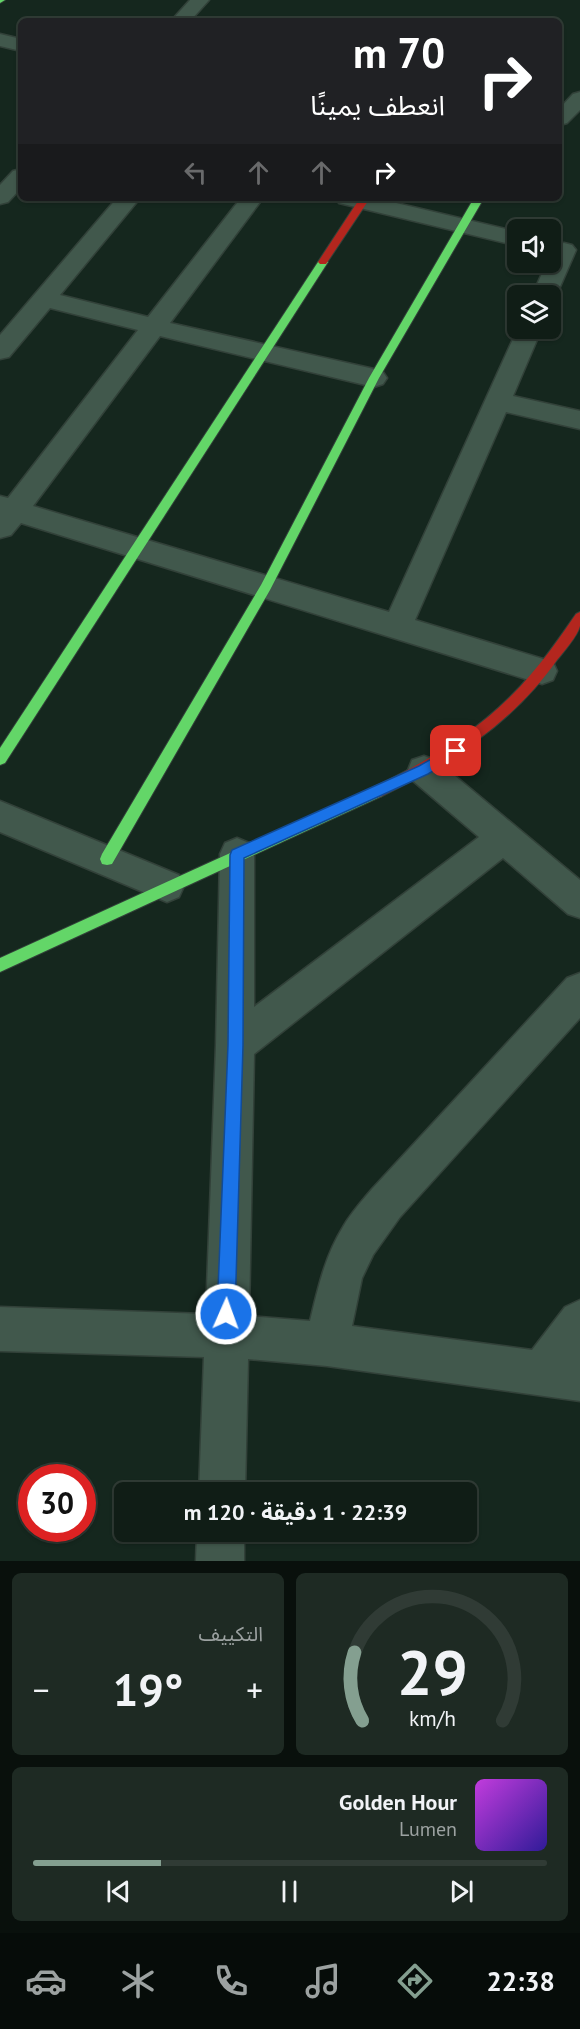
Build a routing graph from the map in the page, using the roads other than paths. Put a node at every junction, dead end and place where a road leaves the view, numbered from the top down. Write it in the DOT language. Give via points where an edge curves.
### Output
graph roads {
  1 [pos="200,0"];
  2 [pos="183,18"];
  3 [pos="0,40"];
  4 [pos="18,44"];
  5 [pos="580,98"];
  6 [pos="562,117"];
  7 [pos="562,120"];
  8 [pos="580,126"];
  9 [pos="18,179"];
  10 [pos="0,197"];
  11 [pos="127,201"];
  12 [pos="250,201"];
  13 [pos="357,201"];
  14 [pos="366,201"];
  15 [pos="477,201"];
  16 [pos="463,227"];
  17 [pos="507,237"];
  18 [pos="565,250"];
  19 [pos="549,285"];
  20 [pos="45,299"];
  21 [pos="152,327"];
  22 [pos="525,339"];
  23 [pos="0,351"];
  24 [pos="264,354"];
  25 [pos="374,378"];
  26 [pos="499,402"];
  27 [pos="580,420"];
  28 [pos="5,516"];
  29 [pos="138,549"];
  30 [pos="266,587"];
  31 [pos="580,617"];
  32 [pos="396,627"];
  33 [pos="542,671"];
  34 [pos="0,759"];
  35 [pos="424,770"];
  36 [pos="0,816"];
  37 [pos="504,837"];
  38 [pos="237,855"];
  39 [pos="107,859"];
  40 [pos="167,886"];
  41 [pos="580,902"];
  42 [pos="0,965"];
  43 [pos="580,991"];
  44 [pos="235,1045"];
  45 [pos="580,1322"];
  46 [pos="0,1329"];
  47 [pos="225,1336"];
  48 [pos="327,1344"];
  49 [pos="560,1377"];
  50 [pos="222,1482"];
  51 [pos="221,1542"];
  52 [pos="220,1561"];
  1 -- 2 [label="street"];
  3 -- 4 [label="street"];
  5 -- 6 [label="street"];
  7 -- 8 [label="street"];
  9 -- 10 [label="street"];
  11 -- 20 [label="street"];
  12 -- 21 [label="street"];
  13 -- 24 [label="street"];
  14 -- 16 [label="street"];
  15 -- 16 [label="street"];
  16 -- 17 [label="street"];
  16 -- 25 [label="street"];
  18 -- 19 [label="street"];
  20 -- 21 [label="street"];
  20 -- 23 [label="street"];
  21 -- 24 [label="street"];
  21 -- 28 [label="street"];
  22 -- 26 [label="street"];
  24 -- 25 [label="street"];
  24 -- 29 [label="street"];
  25 -- 30 [label="street"];
  26 -- 27 [label="street"];
  26 -- 32 [label="street"];
  28 -- 29 [label="street"];
  29 -- 30 [label="street"];
  29 -- 34 [label="street"];
  30 -- 32 [label="street"];
  30 -- 39 [label="street"];
  31 -- 33 [label="street"];
  32 -- 33 [label="street"];
  33 -- 35 [label="street" via="491,723"];
  35 -- 37 [label="street"];
  35 -- 38 [label="street"];
  36 -- 39 [label="street"];
  37 -- 41 [label="street"];
  37 -- 44 [label="street"];
  38 -- 40 [label="street"];
  38 -- 44 [label="street"];
  39 -- 40 [label="street"];
  40 -- 42 [label="street"];
  43 -- 48 [label="street" via="386,1203 358,1240 341,1278"];
  44 -- 47 [label="street"];
  45 -- 49 [label="street"];
  46 -- 47 [label="street"];
  47 -- 48 [label="street"];
  47 -- 50 [label="street"];
  48 -- 49 [label="street"];
  51 -- 52 [label="street"];
}
